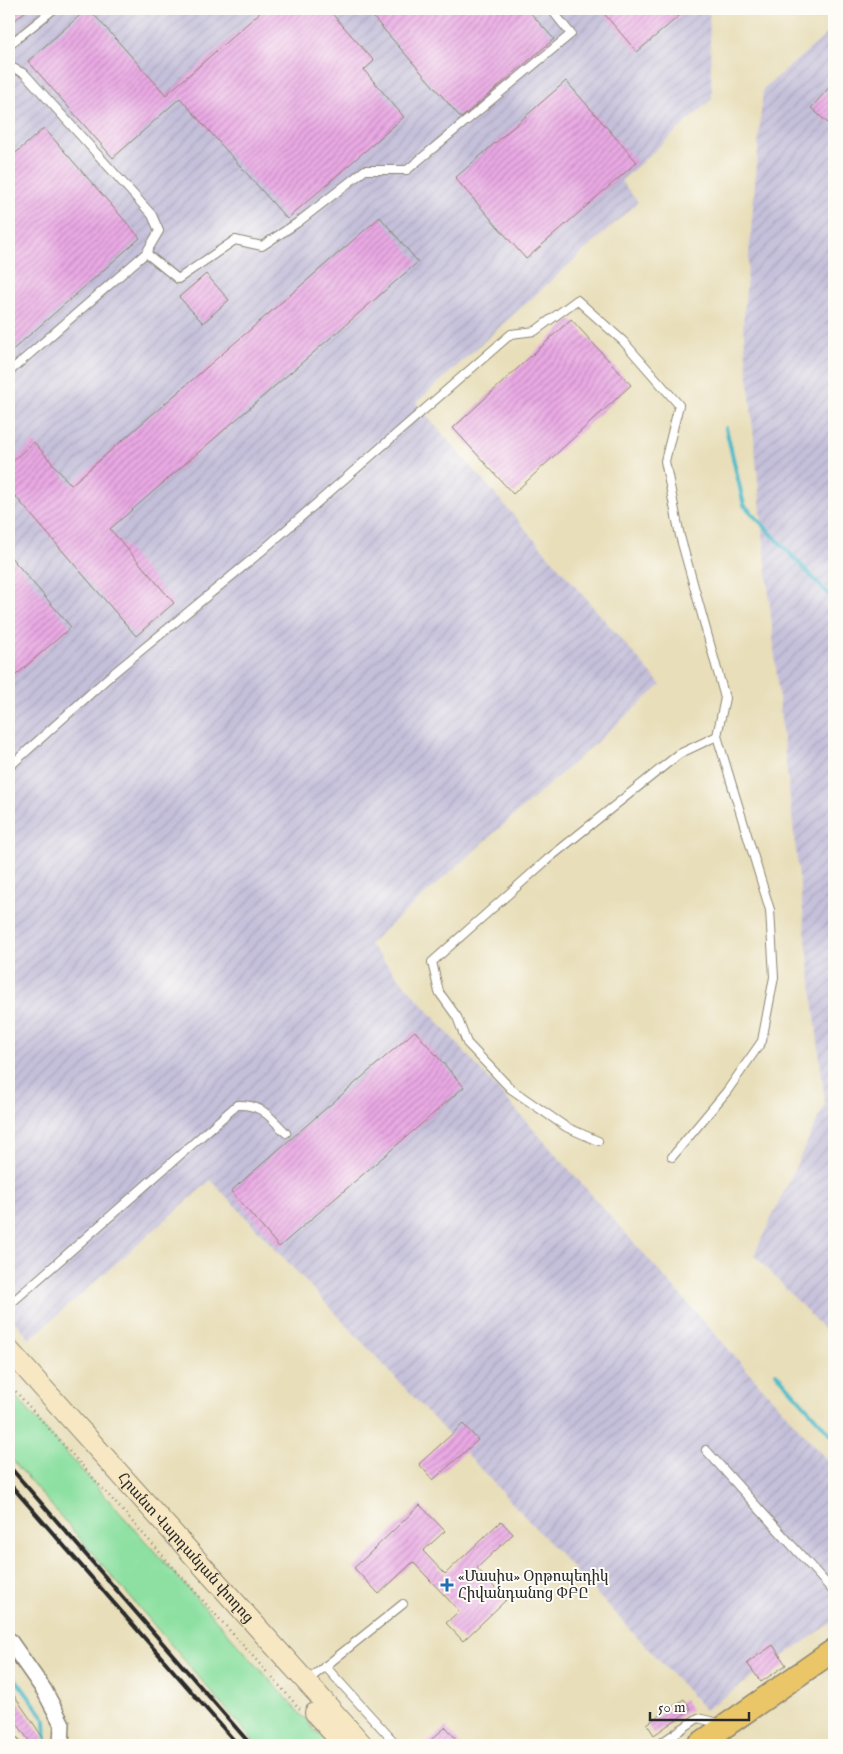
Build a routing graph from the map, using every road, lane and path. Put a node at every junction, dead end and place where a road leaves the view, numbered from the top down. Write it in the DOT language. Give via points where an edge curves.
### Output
graph roads {
  1 [pos="54,9"];
  2 [pos="550,9"];
  3 [pos="9,45"];
  4 [pos="9,66"];
  5 [pos="146,253"];
  6 [pos="9,372"];
  7 [pos="717,736"];
  8 [pos="9,767"];
  9 [pos="286,1133"];
  10 [pos="598,1141"];
  11 [pos="672,1156"];
  12 [pos="9,1305"];
  13 [pos="9,1350"];
  14 [pos="9,1371"];
  15 [pos="9,1384"];
  16 [pos="706,1450"];
  17 [pos="834,1592"];
  18 [pos="403,1604"];
  19 [pos="9,1640"];
  20 [pos="834,1650"];
  21 [pos="325,1666"];
  22 [pos="306,1682"];
  23 [pos="302,1712"];
  24 [pos="726,1726"];
  25 [pos="9,1743"];
  26 [pos="13,1745"];
  27 [pos="61,1745"];
  28 [pos="344,1745"];
  29 [pos="363,1745"];
  30 [pos="397,1745"];
  31 [pos="658,1745"];
  32 [pos="698,1745"];
  1 -- 3 [label="lane"];
  2 -- 5 [label="lane" via="571,34 407,170 365,170 262,246 235,240 178,279"];
  4 -- 5 [label="lane" via="25,74 152,215 159,231"];
  5 -- 6 [label="lane"];
  7 -- 8 [label="lane" via="725,698 680,536 665,461 679,406 623,341 577,300 535,331 511,334 256,556 110,676"];
  7 -- 10 [label="lane" via="679,754 548,859 432,962 439,992 457,1017 466,1043 511,1089 566,1127"];
  7 -- 11 [label="lane" via="770,910 774,978 762,1042 727,1091"];
  9 -- 12 [label="lane" via="264,1110 251,1104 237,1105"];
  13 -- 22 [label="main road, Հրանտ Վարդանյան փողոց"];
  14 -- 28 [label="main road, Հրանտ Վարդանյան փողոց"];
  15 -- 23 [label="path"];
  16 -- 17 [label="lane"];
  18 -- 21 [label="lane"];
  19 -- 27 [label="street" via="44,1690 62,1724"];
  20 -- 24 [label="main road"];
  21 -- 22 [label="lane"];
  21 -- 30 [label="lane"];
  22 -- 29 [label="main road, Հրանտ Վարդանյան փողոց"];
  24 -- 31 [label="lane" via="698,1718"];
  24 -- 32 [label="main road"];
  25 -- 26 [label="street"];
}
